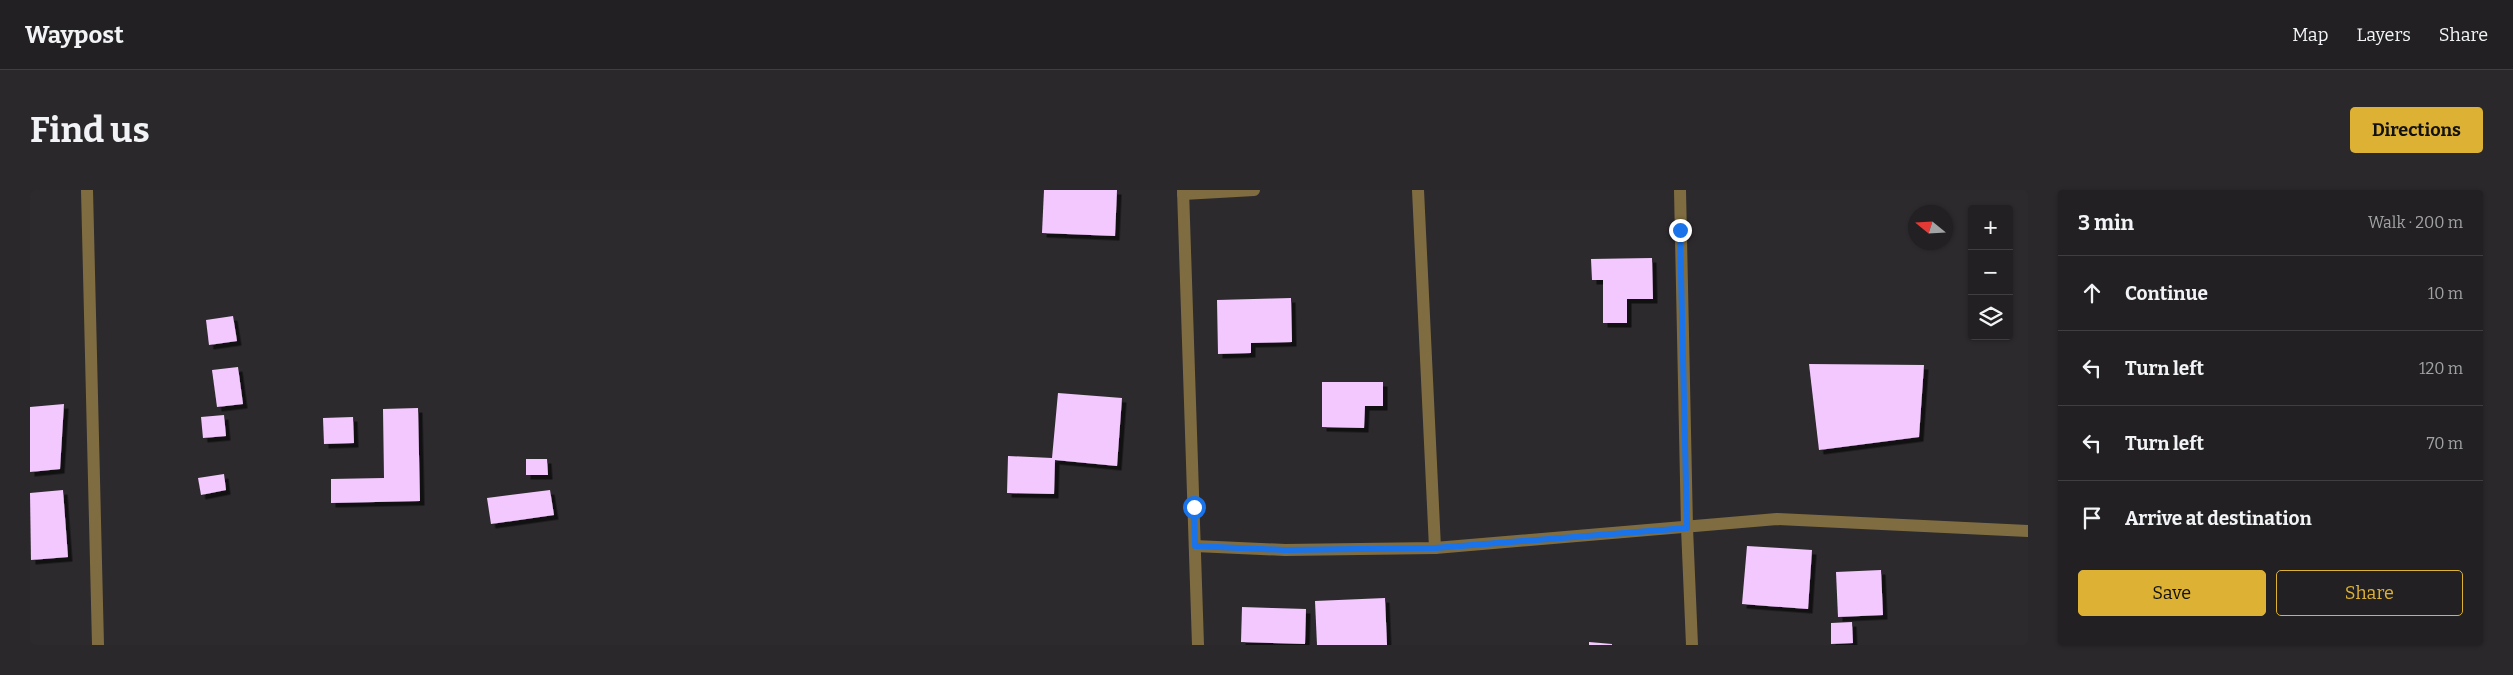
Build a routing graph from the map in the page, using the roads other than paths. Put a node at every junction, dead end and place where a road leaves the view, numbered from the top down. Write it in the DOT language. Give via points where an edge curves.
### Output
graph roads {
  1 [pos="87,190"];
  2 [pos="1254,190"];
  3 [pos="1418,190"];
  4 [pos="1680,190"];
  5 [pos="1183,192"];
  6 [pos="1687,528"];
  7 [pos="2028,531"];
  8 [pos="1195,546"];
  9 [pos="1435,548"];
  10 [pos="98,645"];
  11 [pos="1198,645"];
  12 [pos="1692,645"];
  1 -- 10 [label="street"];
  2 -- 5 [label="street"];
  3 -- 9 [label="street"];
  4 -- 6 [label="street"];
  5 -- 8 [label="street"];
  6 -- 7 [label="street" via="1777,519"];
  6 -- 9 [label="street"];
  6 -- 12 [label="street"];
  8 -- 9 [label="street" via="1285,550"];
  8 -- 11 [label="street"];
}
